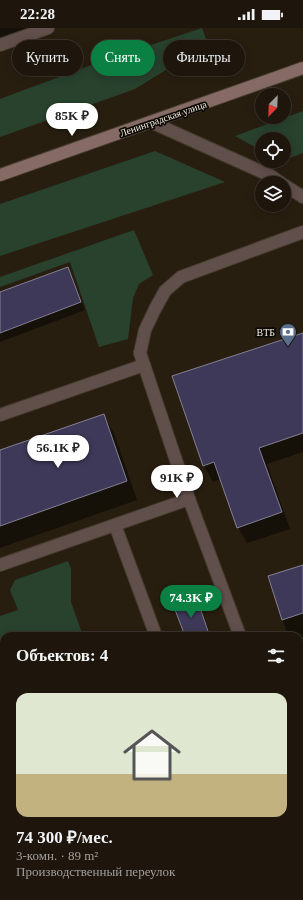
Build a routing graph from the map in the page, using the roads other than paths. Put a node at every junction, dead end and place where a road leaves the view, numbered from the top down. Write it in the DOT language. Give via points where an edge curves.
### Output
graph roads {
  1 [pos="48,28"];
  2 [pos="0,45"];
  3 [pos="303,68"];
  4 [pos="151,122"];
  5 [pos="0,175"];
  6 [pos="271,176"];
  7 [pos="291,189"];
  8 [pos="303,197"];
  9 [pos="303,232"];
  10 [pos="144,365"];
  11 [pos="0,415"];
  12 [pos="189,499"];
  13 [pos="115,525"];
  14 [pos="0,565"];
  15 [pos="155,632"];
  16 [pos="239,632"];
  1 -- 2 [label="street"];
  3 -- 4 [label="main road, Ленинградская улица"];
  4 -- 5 [label="main road, Ленинградская улица"];
  4 -- 6 [label="street"];
  7 -- 8 [label="street"];
  9 -- 10 [label="street" via="181,277 165,291 145,330 140,353"];
  10 -- 11 [label="street"];
  10 -- 12 [label="street"];
  12 -- 13 [label="street"];
  12 -- 16 [label="street"];
  13 -- 14 [label="street"];
  13 -- 15 [label="street"];
}
